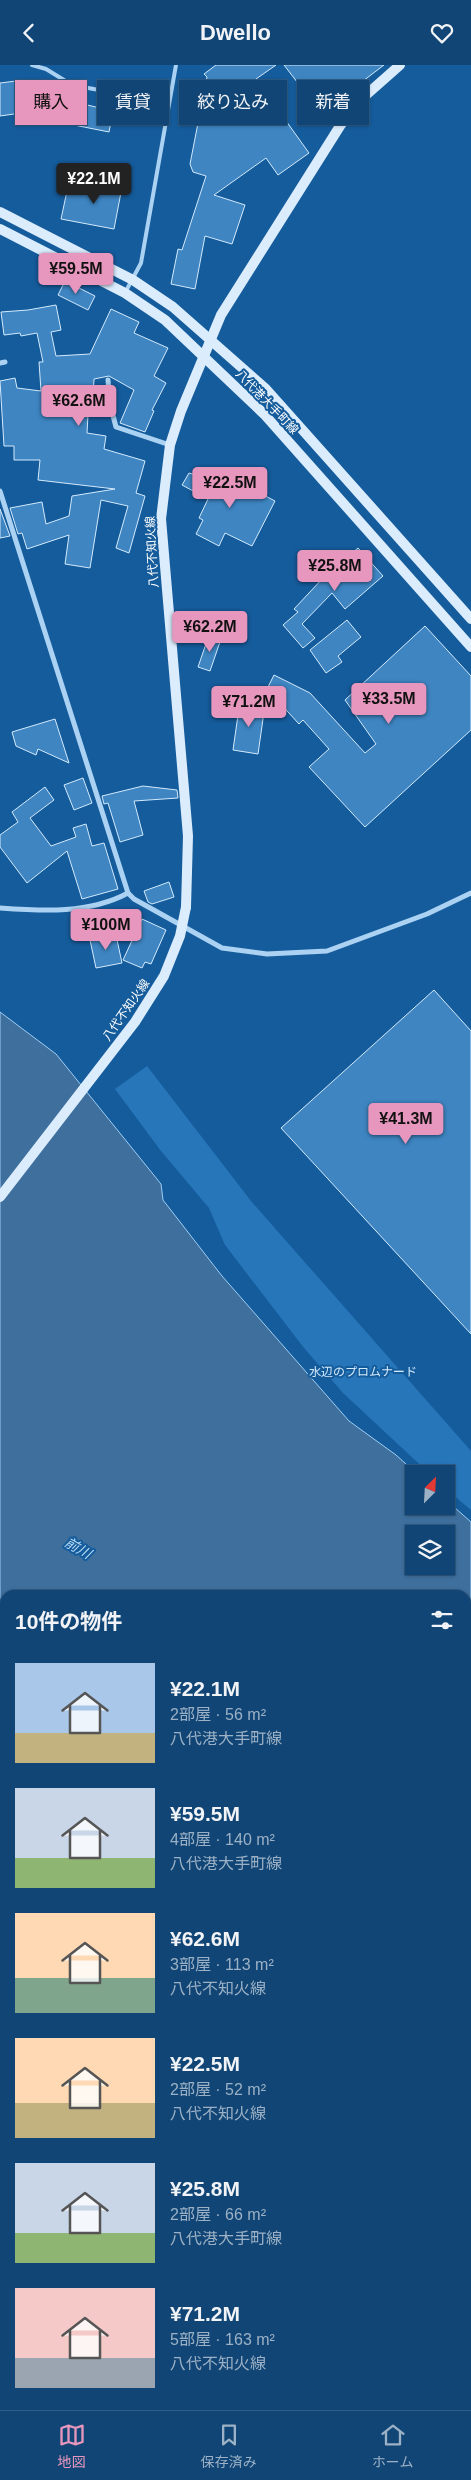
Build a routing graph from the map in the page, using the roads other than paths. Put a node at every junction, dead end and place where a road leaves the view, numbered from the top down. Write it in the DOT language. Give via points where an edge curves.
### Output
graph roads {
  1 [pos="32,65"];
  2 [pos="176,65"];
  3 [pos="400,65"];
  4 [pos="46,67"];
  5 [pos="97,90"];
  6 [pos="169,103"];
  7 [pos="165,125"];
  8 [pos="0,212"];
  9 [pos="0,229"];
  10 [pos="133,279"];
  11 [pos="125,293"];
  12 [pos="210,339"];
  13 [pos="203,356"];
  14 [pos="108,380"];
  15 [pos="170,445"];
  16 [pos="0,491"];
  17 [pos="471,619"];
  18 [pos="471,647"];
  19 [pos="128,893"];
  20 [pos="471,893"];
  21 [pos="0,908"];
  22 [pos="0,1197"];
  1 -- 4 [label="lane"];
  2 -- 6 [label="lane"];
  3 -- 12 [label="main road, 八代不知火線" via="357,103 340,126 221,315"];
  4 -- 5 [label="lane" via="72,85"];
  7 -- 10 [label="lane" via="141,263"];
  8 -- 10 [label="main road, 八代港大手町線"];
  9 -- 11 [label="main road, 八代港大手町線"];
  10 -- 11 [label="lane"];
  10 -- 12 [label="main road, 八代港大手町線"];
  11 -- 13 [label="main road, 八代港大手町線" via="164,320"];
  12 -- 13 [label="main road, 八代不知火線"];
  12 -- 17 [label="main road, 八代港大手町線" via="266,389"];
  13 -- 15 [label="main road, 八代不知火線"];
  13 -- 18 [label="main road, 八代港大手町線" via="264,414"];
  14 -- 15 [label="street" via="116,427"];
  15 -- 22 [label="main road, 八代不知火線, bridge" via="161,519 188,836 186,907 180,936 164,976 135,1022"];
  16 -- 19 [label="street"];
  19 -- 20 [label="street" via="222,947 267,954 327,951 427,914"];
  19 -- 21 [label="street" via="110,902 50,912"];
}
